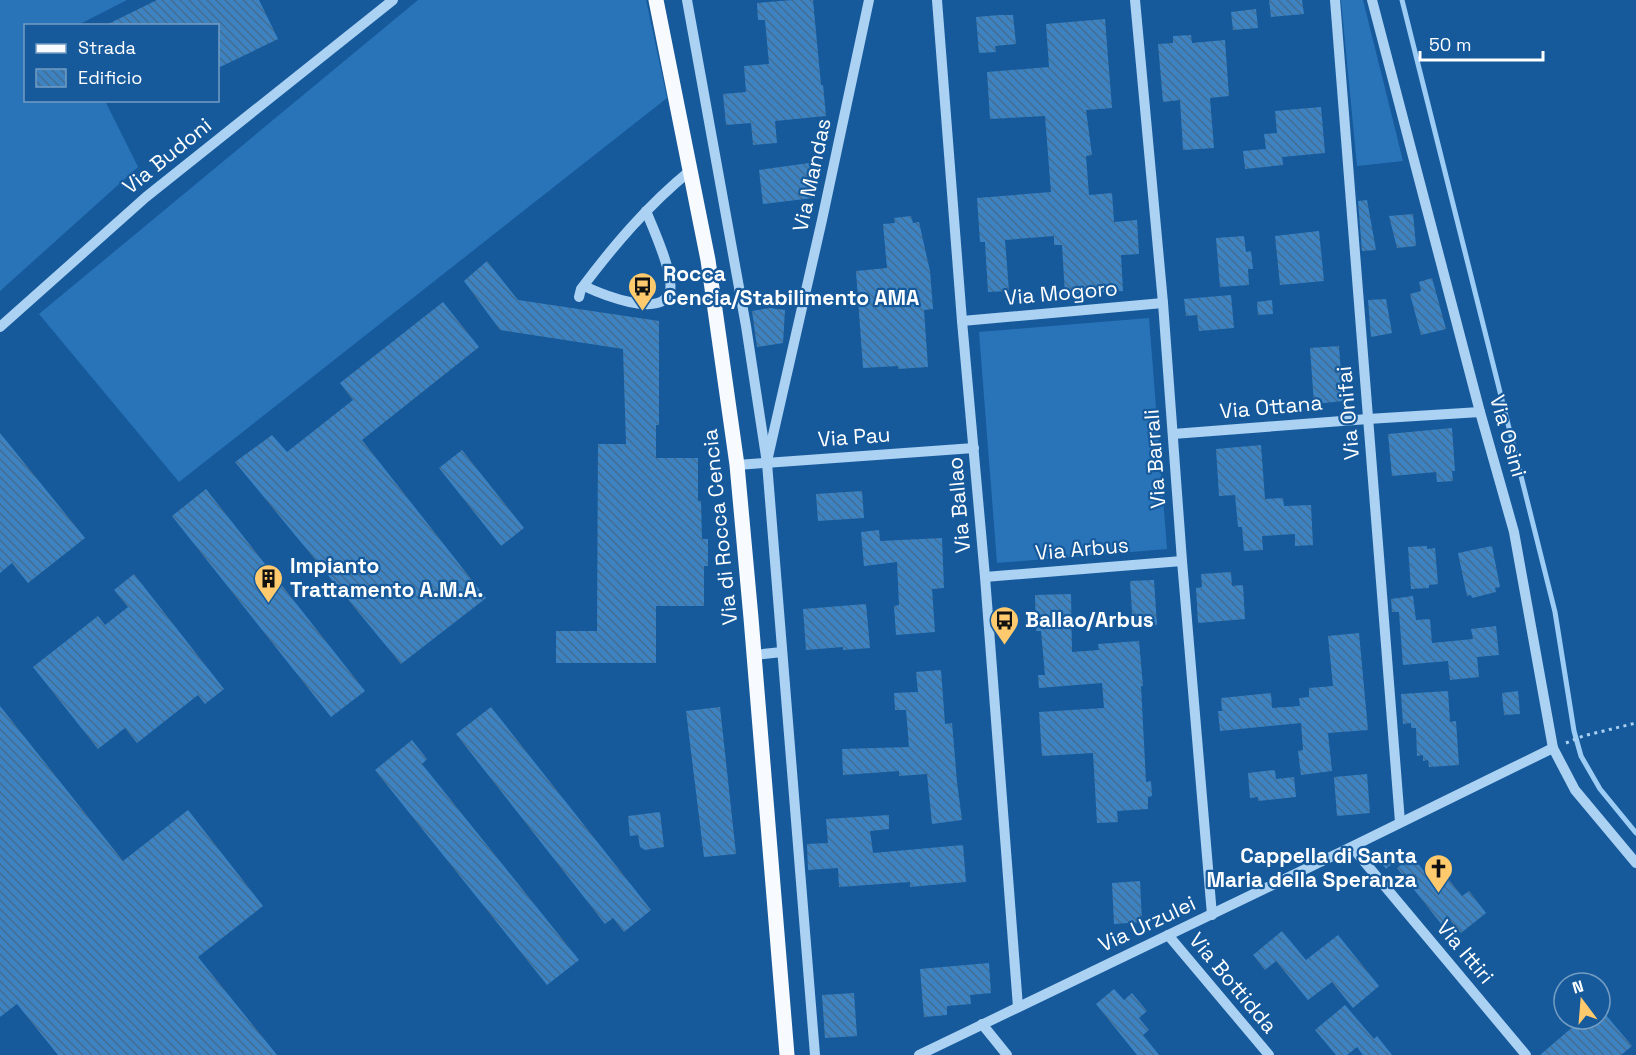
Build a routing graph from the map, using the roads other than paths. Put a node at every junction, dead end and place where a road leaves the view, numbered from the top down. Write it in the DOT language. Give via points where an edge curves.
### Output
graph roads {
  1 [pos="393,0"];
  2 [pos="656,0"];
  3 [pos="687,0"];
  4 [pos="870,0"];
  5 [pos="937,0"];
  6 [pos="1135,0"];
  7 [pos="1335,0"];
  8 [pos="1372,0"];
  9 [pos="691,170"];
  10 [pos="646,211"];
  11 [pos="584,286"];
  12 [pos="579,297"];
  13 [pos="1163,303"];
  14 [pos="962,321"];
  15 [pos="0,327"];
  16 [pos="1480,412"];
  17 [pos="1368,419"];
  18 [pos="1173,434"];
  19 [pos="974,448"];
  20 [pos="766,463"];
  21 [pos="736,465"];
  22 [pos="1182,561"];
  23 [pos="985,577"];
  24 [pos="782,652"];
  25 [pos="754,655"];
  26 [pos="1553,748"];
  27 [pos="1401,822"];
  28 [pos="1352,847"];
  29 [pos="1636,863"];
  30 [pos="1212,915"];
  31 [pos="1168,935"];
  32 [pos="1018,1007"];
  33 [pos="982,1024"];
  34 [pos="787,1055"];
  35 [pos="815,1055"];
  36 [pos="919,1055"];
  37 [pos="1007,1055"];
  38 [pos="1269,1055"];
  39 [pos="1526,1055"];
  1 -- 15 [label="street, Via Budoni" via="146,197"];
  2 -- 9 [label="main road, Via di Rocca Cencia"];
  3 -- 20 [label="street" via="744,314"];
  4 -- 20 [label="street, Via Mandas"];
  5 -- 14 [label="street, Via Ballao"];
  6 -- 13 [label="street, Via Barrali"];
  7 -- 17 [label="street, Via Onifai"];
  8 -- 16 [label="street, Via Osini"];
  9 -- 10 [label="street"];
  9 -- 21 [label="main road, Via di Rocca Cencia" via="712,285"];
  10 -- 11 [label="street"];
  10 -- 11 [label="street" via="668,271 667,297 644,304 611,298"];
  11 -- 12 [label="street"];
  13 -- 14 [label="street, Via Mogoro"];
  13 -- 18 [label="street, Via Barrali"];
  14 -- 19 [label="street, Via Ballao"];
  16 -- 17 [label="street, Via Ottana"];
  16 -- 26 [label="street, Via Osini" via="1514,532"];
  17 -- 18 [label="street, Via Ottana"];
  17 -- 27 [label="street, Via Onifai"];
  18 -- 22 [label="street, Via Barrali"];
  19 -- 20 [label="street, Via Pau"];
  19 -- 23 [label="street, Via Ballao"];
  20 -- 21 [label="street, Via Pau"];
  20 -- 24 [label="street"];
  21 -- 25 [label="main road, Via di Rocca Cencia"];
  22 -- 23 [label="street, Via Arbus"];
  22 -- 30 [label="street, Via Barrali"];
  23 -- 32 [label="street, Via Ballao"];
  24 -- 25 [label="street"];
  24 -- 35 [label="street"];
  25 -- 34 [label="main road, Via di Rocca Cencia"];
  26 -- 27 [label="street, Via Urzulei"];
  26 -- 29 [label="street, Via Osini" via="1575,790"];
  27 -- 28 [label="street, Via Urzulei"];
  28 -- 30 [label="street, Via Urzulei"];
  28 -- 39 [label="street, Via Ittiri"];
  30 -- 31 [label="street, Via Urzulei"];
  31 -- 32 [label="street, Via Urzulei"];
  31 -- 38 [label="street, Via Bottidda"];
  32 -- 33 [label="street, Via Urzulei"];
  33 -- 36 [label="street, Via Urzulei"];
  33 -- 37 [label="street"];
}
